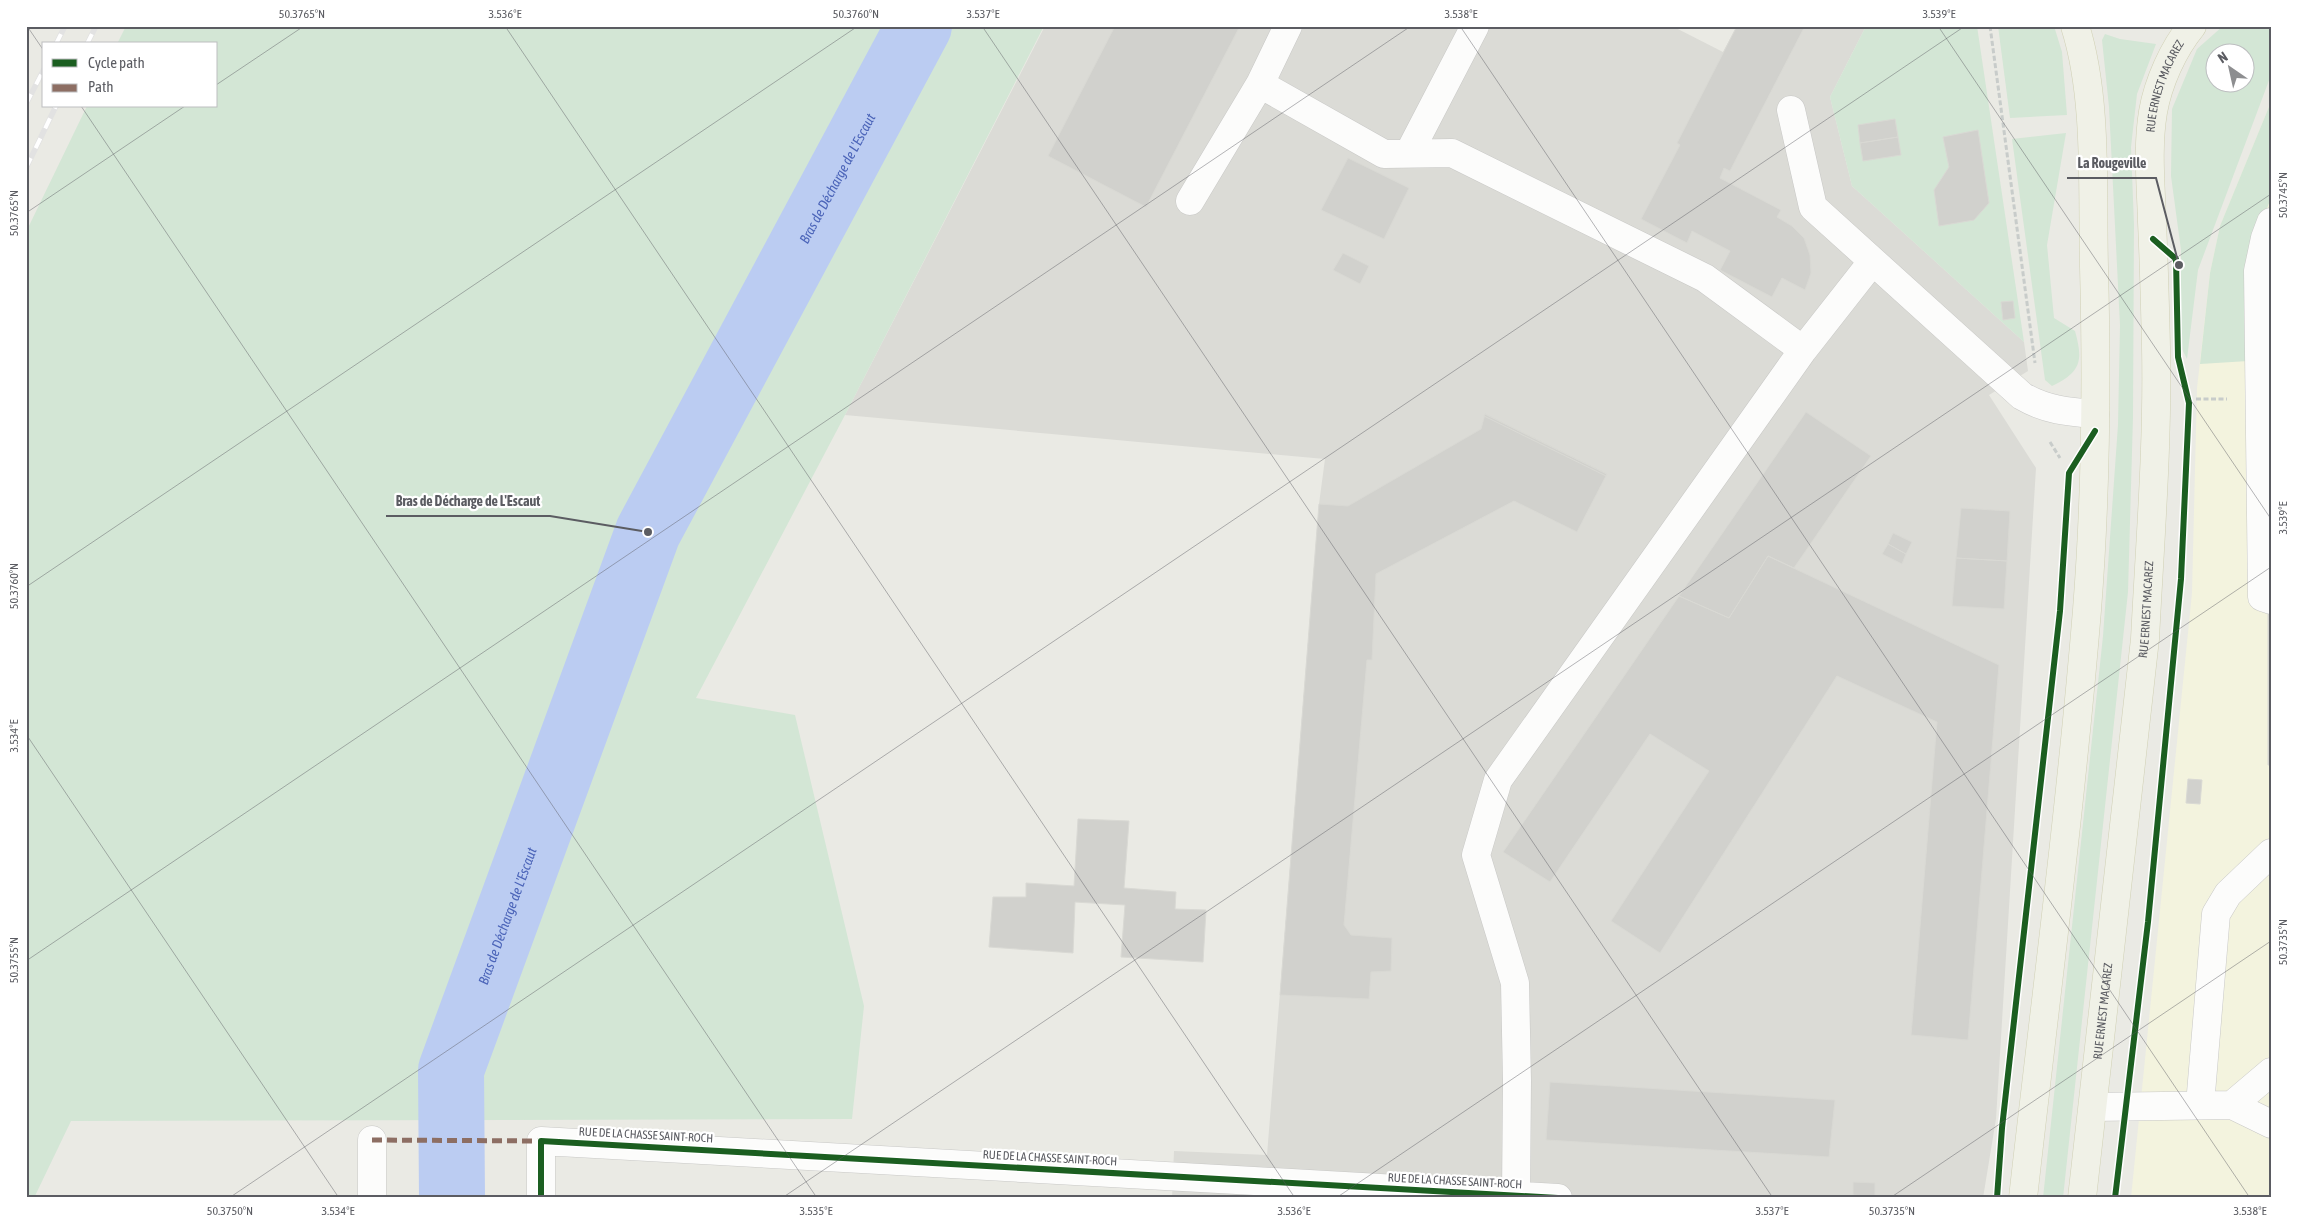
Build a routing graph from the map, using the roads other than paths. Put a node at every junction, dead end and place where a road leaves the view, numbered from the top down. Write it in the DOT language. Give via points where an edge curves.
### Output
graph roads {
  1 [pos="1288,26"];
  2 [pos="1475,26"];
  3 [pos="2075,26"];
  4 [pos="2192,26"];
  5 [pos="1260,84"];
  6 [pos="1791,110"];
  7 [pos="1409,154"];
  8 [pos="1190,202"];
  9 [pos="2271,222"];
  10 [pos="1872,262"];
  11 [pos="1803,350"];
  12 [pos="2095,414"];
  13 [pos="2271,600"];
  14 [pos="2271,853"];
  15 [pos="2271,1072"];
  16 [pos="2200,1105"];
  17 [pos="2232,1105"];
  18 [pos="2093,1107"];
  19 [pos="2271,1124"];
  20 [pos="372,1140"];
  21 [pos="1516,1195"];
  22 [pos="372,1198"];
  23 [pos="541,1198"];
  24 [pos="1558,1198"];
  25 [pos="2024,1198"];
  26 [pos="2082,1198"];
  1 -- 5 [label="street"];
  2 -- 7 [label="street"];
  3 -- 12 [label="main road" via="2091,128"];
  4 -- 18 [label="main road, RUE ERNEST MACAREZ" via="2178,47 2157,95 2151,129 2156,462 2150,570"];
  5 -- 7 [label="street" via="1384,154"];
  5 -- 8 [label="street"];
  6 -- 10 [label="street" via="1813,207"];
  7 -- 11 [label="street" via="1452,153 1705,278"];
  9 -- 13 [label="street" via="2258,280 2262,598"];
  10 -- 11 [label="street"];
  10 -- 12 [label="street" via="2022,396 2058,411"];
  11 -- 21 [label="street" via="1498,780 1476,855 1515,983"];
  12 -- 25 [label="main road" via="2092,521 2082,665"];
  14 -- 16 [label="street" via="2228,894 2216,914"];
  15 -- 17 [label="street"];
  16 -- 17 [label="street"];
  16 -- 18 [label="street"];
  17 -- 19 [label="street"];
  18 -- 26 [label="main road, RUE ERNEST MACAREZ"];
  20 -- 22 [label="street"];
  21 -- 23 [label="street, RUE DE LA CHASSE SAINT-ROCH" via="541,1141"];
  21 -- 24 [label="street, RUE DE LA CHASSE SAINT-ROCH"];
}
